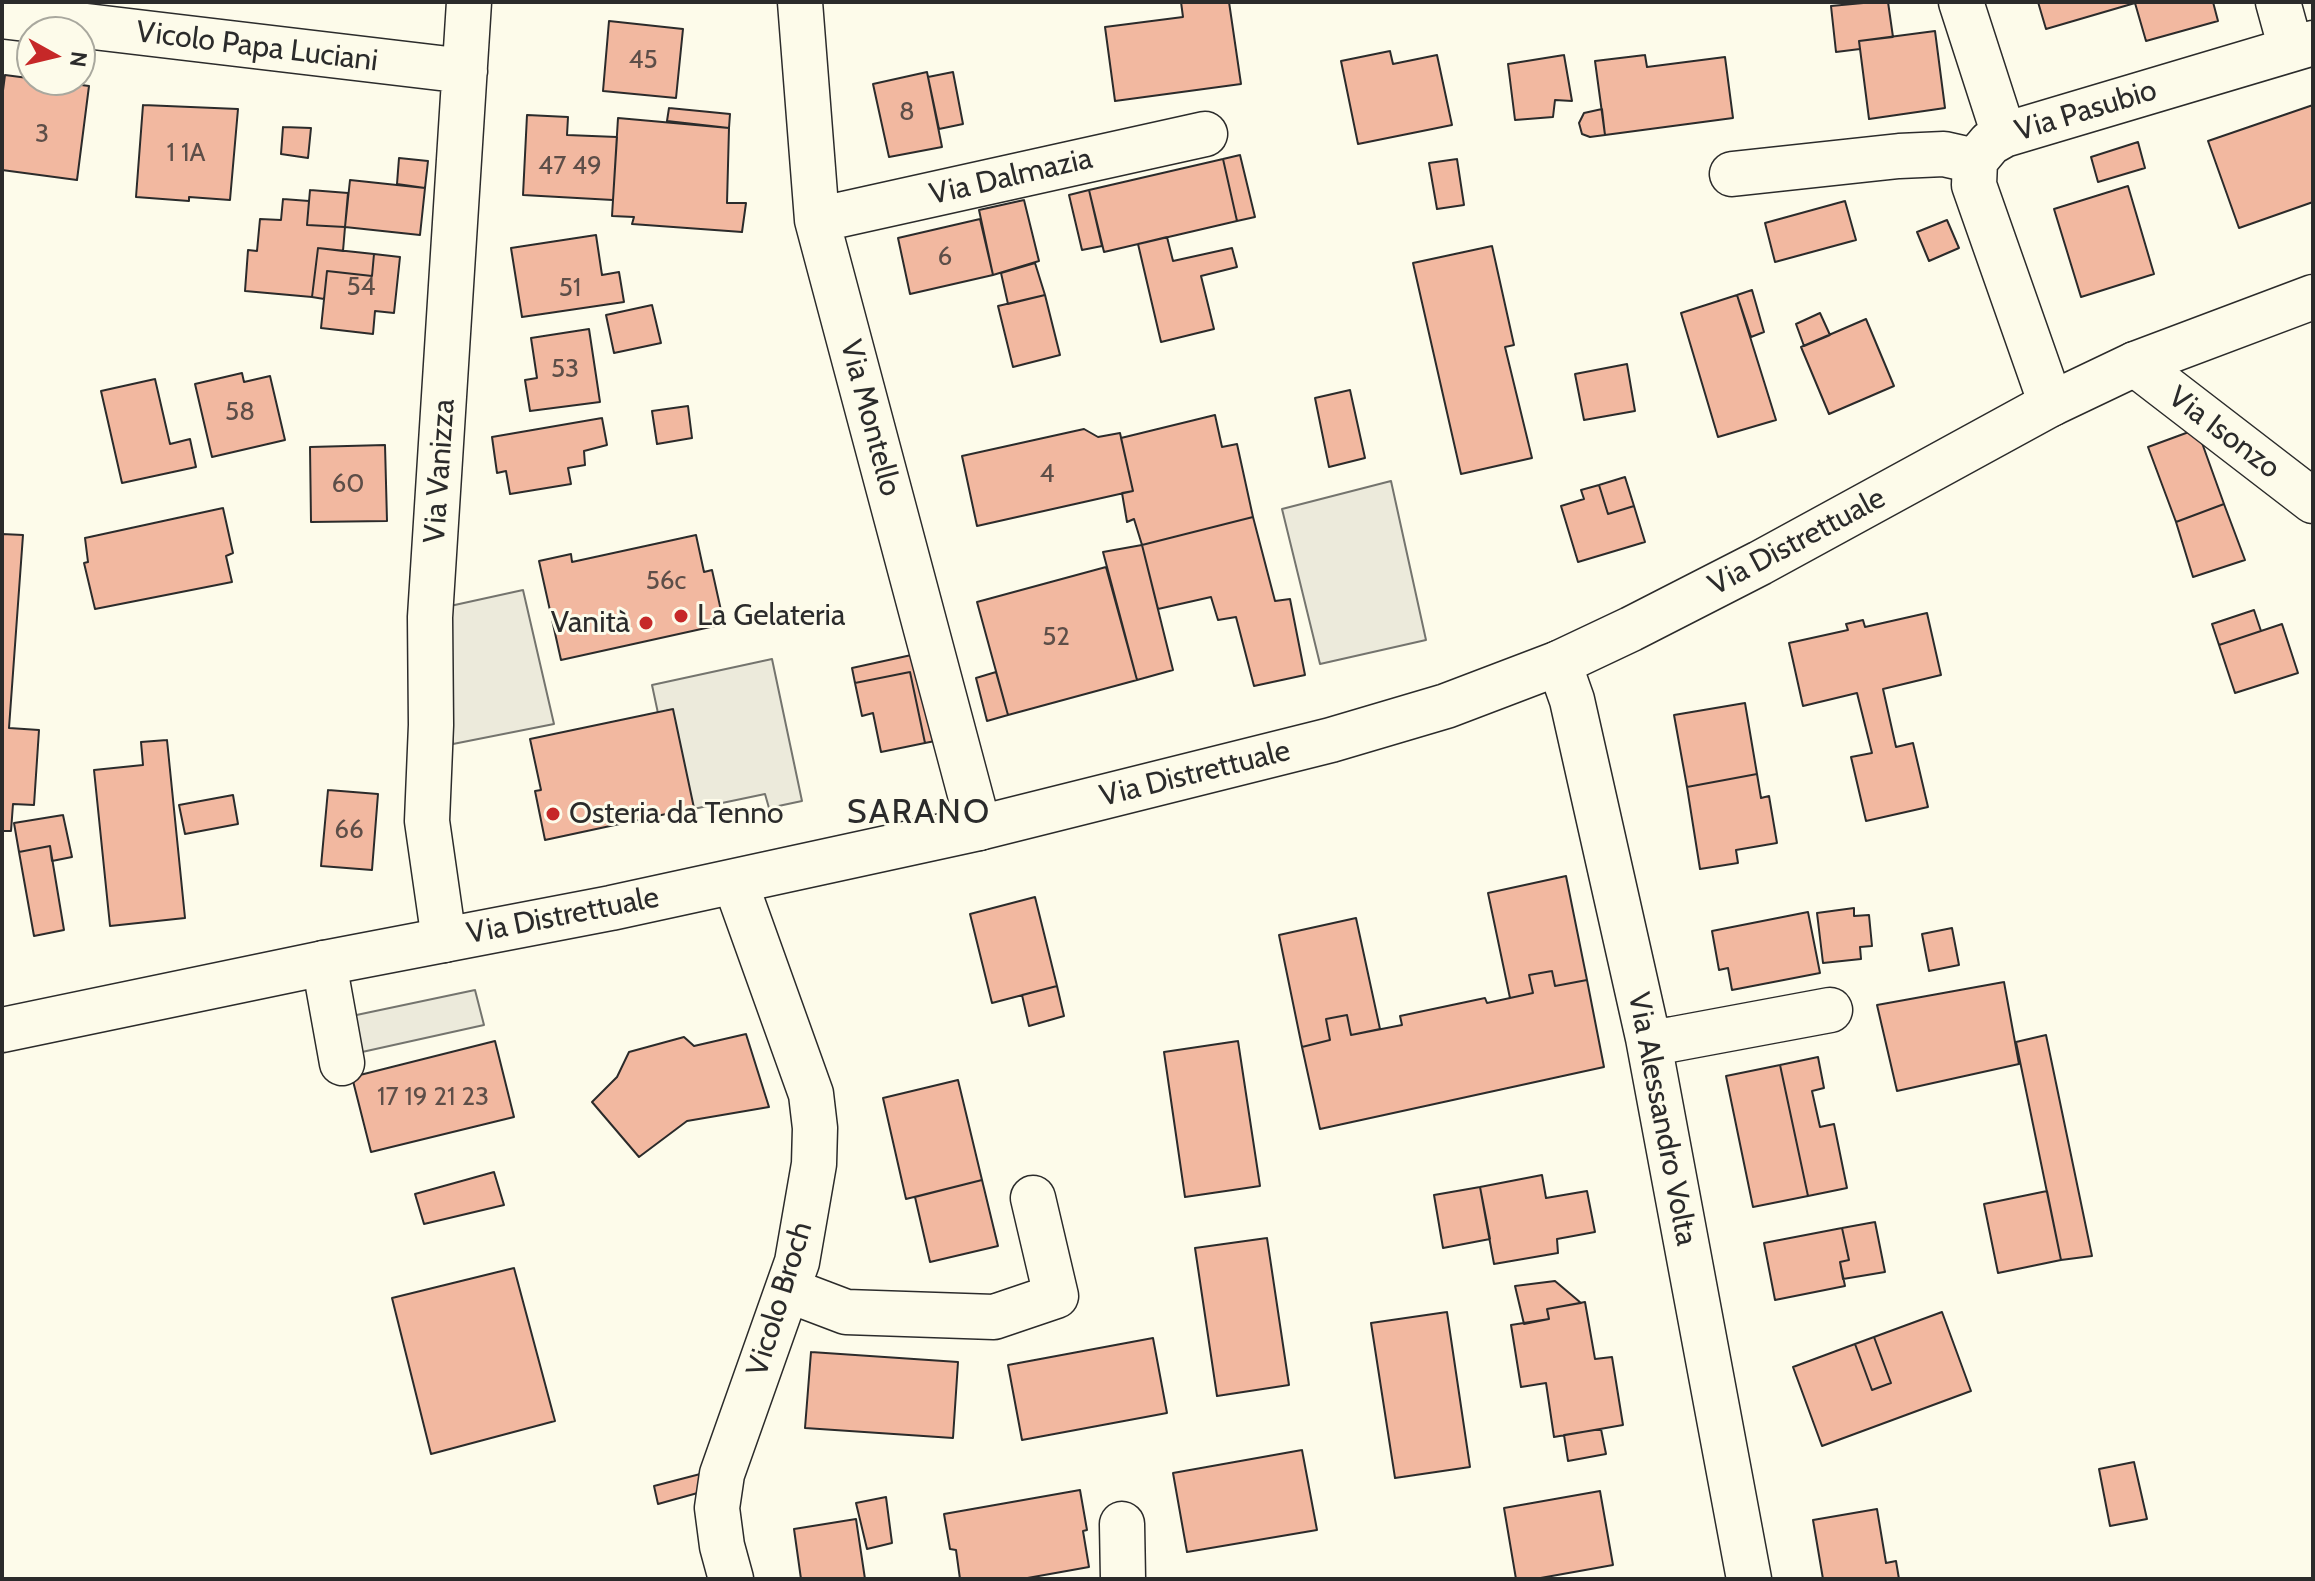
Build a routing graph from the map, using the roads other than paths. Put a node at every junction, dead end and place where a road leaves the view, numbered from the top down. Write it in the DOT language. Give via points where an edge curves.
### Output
graph roads {
  1 [pos="469,2"];
  2 [pos="800,2"];
  3 [pos="1961,2"];
  4 [pos="2278,2"];
  5 [pos="2,16"];
  6 [pos="2302,46"];
  7 [pos="465,71"];
  8 [pos="1205,134"];
  9 [pos="1990,148"];
  10 [pos="1732,174"];
  11 [pos="817,220"];
  12 [pos="2313,297"];
  13 [pos="2135,364"];
  14 [pos="2051,404"];
  15 [pos="2313,501"];
  16 [pos="1559,663"];
  17 [pos="979,828"];
  18 [pos="735,882"];
  19 [pos="444,940"];
  20 [pos="324,963"];
  21 [pos="1830,1010"];
  22 [pos="2,1030"];
  23 [pos="1648,1038"];
  24 [pos="342,1063"];
  25 [pos="1033,1198"];
  26 [pos="788,1290"];
  27 [pos="1122,1524"];
  28 [pos="731,1579"];
  29 [pos="1123,1579"];
  30 [pos="1749,1579"];
  1 -- 7 [label="street, Via Vanizza"];
  2 -- 11 [label="street, Via Montello"];
  3 -- 9 [label="street"];
  4 -- 6 [label="street"];
  5 -- 7 [label="street, Vicolo Papa Luciani"];
  6 -- 9 [label="street, Via Pasubio"];
  7 -- 19 [label="street, Via Vanizza" via="430,617 427,821"];
  8 -- 11 [label="street, Via Dalmazia"];
  9 -- 10 [label="street"];
  9 -- 14 [label="street" via="1974,185"];
  11 -- 17 [label="street, Via Montello"];
  12 -- 13 [label="street, Via Distrettuale"];
  13 -- 14 [label="street, Via Distrettuale"];
  13 -- 15 [label="street, Via Isonzo"];
  14 -- 16 [label="street, Via Distrettuale" via="1760,563"];
  16 -- 17 [label="street, Via Distrettuale" via="1446,706 1331,740"];
  16 -- 23 [label="street, Via Alessandro Volta" via="1572,700"];
  17 -- 18 [label="street, Via Distrettuale"];
  18 -- 19 [label="street, Via Distrettuale"];
  18 -- 26 [label="street, Vicolo Broch" via="811,1094 814,1164"];
  19 -- 20 [label="street, Via Distrettuale"];
  20 -- 22 [label="street, Via Distrettuale"];
  20 -- 24 [label="street"];
  21 -- 23 [label="street" via="1669,1040"];
  23 -- 30 [label="street, Via Alessandro Volta"];
  25 -- 26 [label="street" via="1056,1296 994,1317 846,1312"];
  26 -- 28 [label="street, Vicolo Broch" via="722,1474 717,1508"];
  27 -- 29 [label="street"];
}
